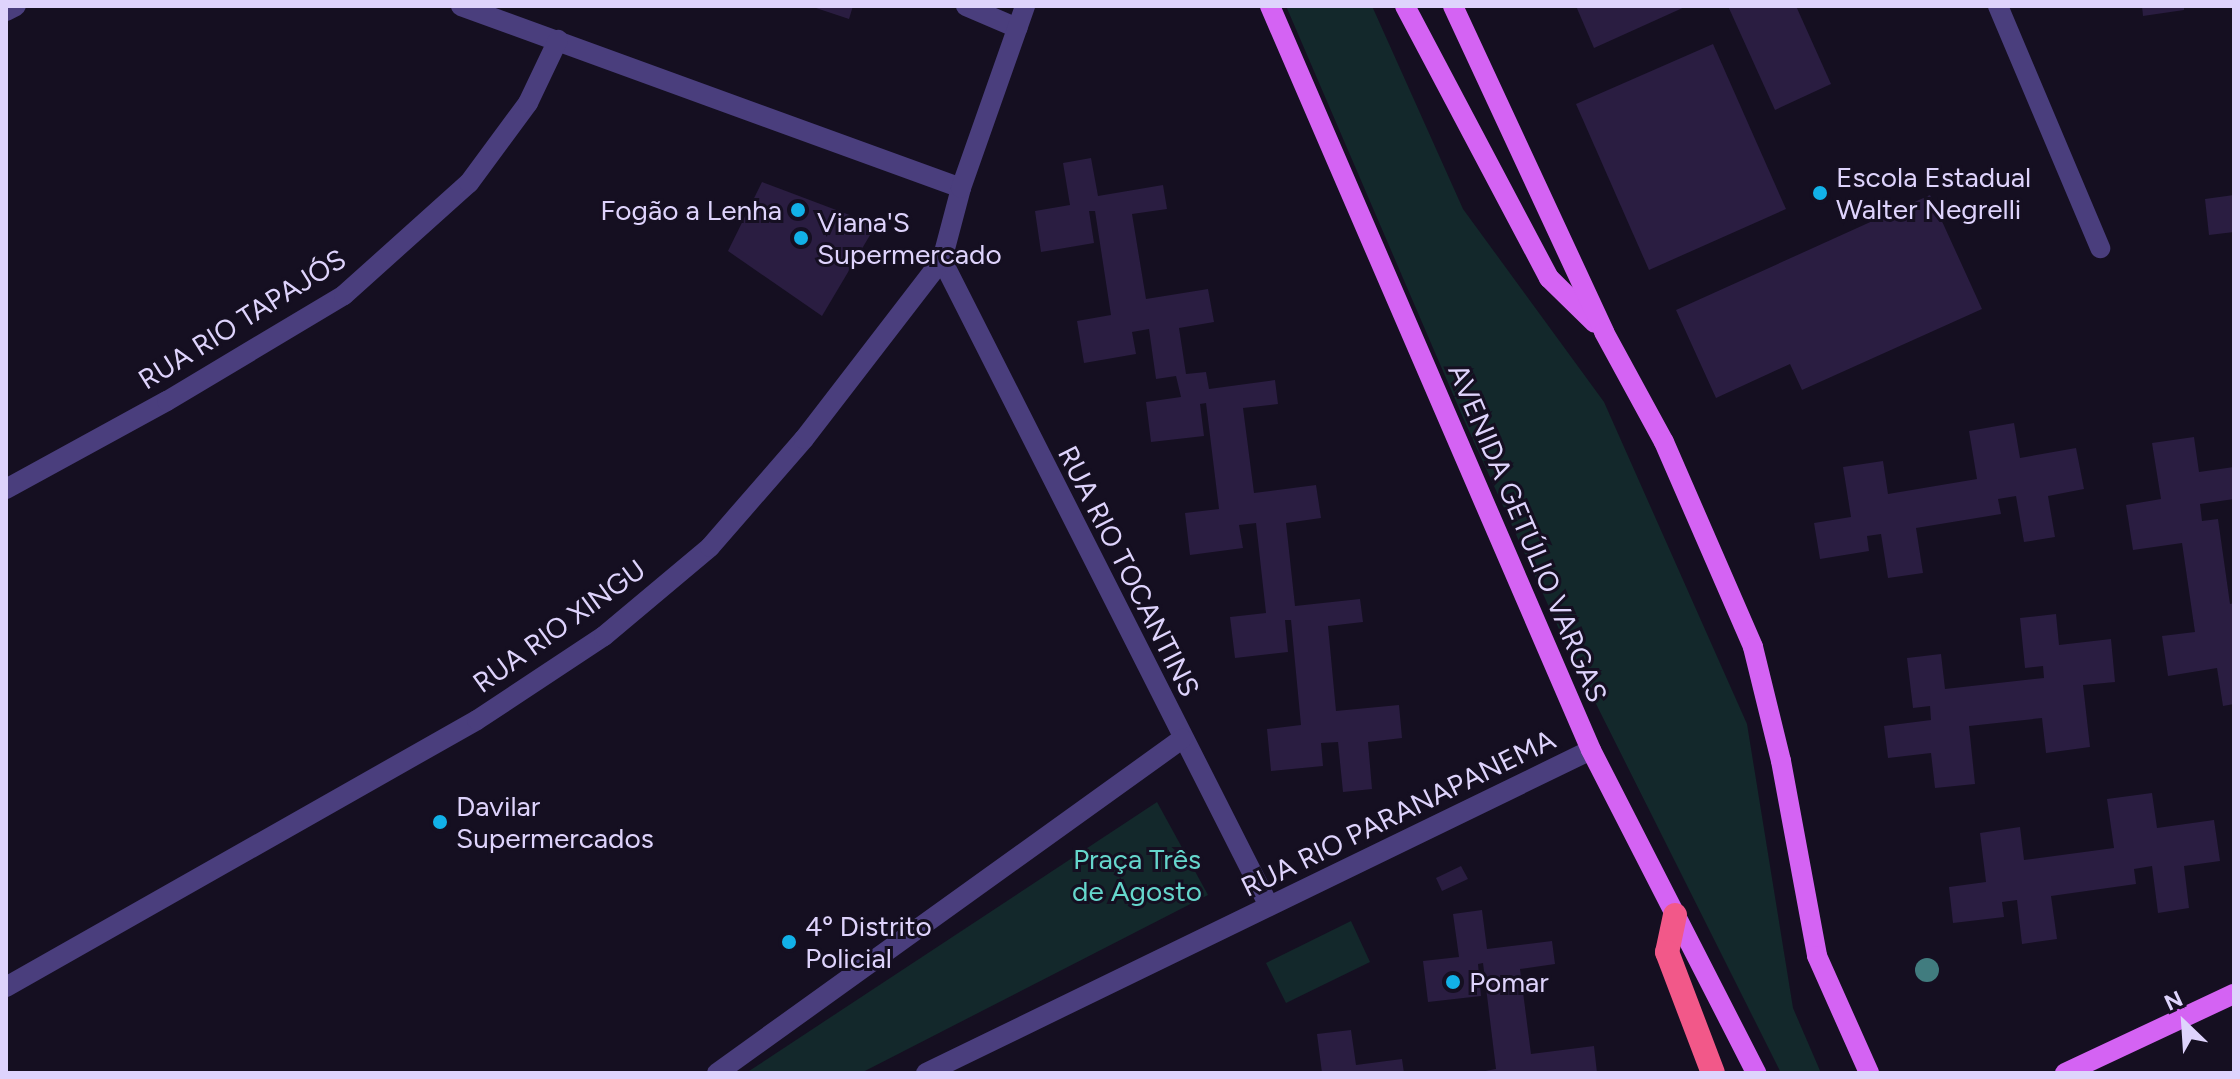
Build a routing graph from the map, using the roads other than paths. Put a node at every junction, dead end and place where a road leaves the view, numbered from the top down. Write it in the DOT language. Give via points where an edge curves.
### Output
graph roads {
  1 [pos="16,6"];
  2 [pos="461,6"];
  3 [pos="966,6"];
  4 [pos="1025,6"];
  5 [pos="1270,6"];
  6 [pos="1405,6"];
  7 [pos="1453,6"];
  8 [pos="1998,6"];
  9 [pos="6,11"];
  10 [pos="1017,28"];
  11 [pos="558,40"];
  12 [pos="961,188"];
  13 [pos="2100,248"];
  14 [pos="942,260"];
  15 [pos="1604,332"];
  16 [pos="6,489"];
  17 [pos="1182,739"];
  18 [pos="1591,750"];
  19 [pos="1269,906"];
  20 [pos="1675,915"];
  21 [pos="6,987"];
  22 [pos="2234,994"];
  23 [pos="717,1073"];
  24 [pos="926,1073"];
  25 [pos="1713,1073"];
  26 [pos="1756,1073"];
  27 [pos="1869,1073"];
  28 [pos="2065,1073"];
  1 -- 9 [label="street"];
  2 -- 11 [label="street"];
  3 -- 10 [label="street"];
  4 -- 10 [label="street, RUA RIO XINGU"];
  5 -- 18 [label="main road, AVENIDA GETÚLIO VARGAS"];
  6 -- 15 [label="main road" via="1549,278"];
  7 -- 15 [label="main road"];
  8 -- 13 [label="street"];
  10 -- 12 [label="street, RUA RIO XINGU"];
  11 -- 12 [label="street"];
  11 -- 16 [label="street, RUA RIO TAPAJÓS" via="528,103 469,183 344,295"];
  12 -- 14 [label="street, RUA RIO XINGU"];
  14 -- 17 [label="street, RUA RIO TOCANTINS"];
  14 -- 21 [label="street, RUA RIO XINGU" via="804,439 710,547 604,636 477,720"];
  15 -- 27 [label="main road" via="1664,442 1753,647 1781,761 1817,956"];
  17 -- 19 [label="street, RUA RIO TOCANTINS"];
  17 -- 23 [label="street"];
  18 -- 19 [label="street, RUA RIO PARANAPANEMA"];
  18 -- 20 [label="main road, AVENIDA GETÚLIO VARGAS"];
  19 -- 24 [label="street, RUA RIO PARANAPANEMA"];
  20 -- 25 [label="highway" via="1667,952"];
  20 -- 26 [label="main road, AVENIDA GETÚLIO VARGAS"];
  22 -- 28 [label="main road"];
}
